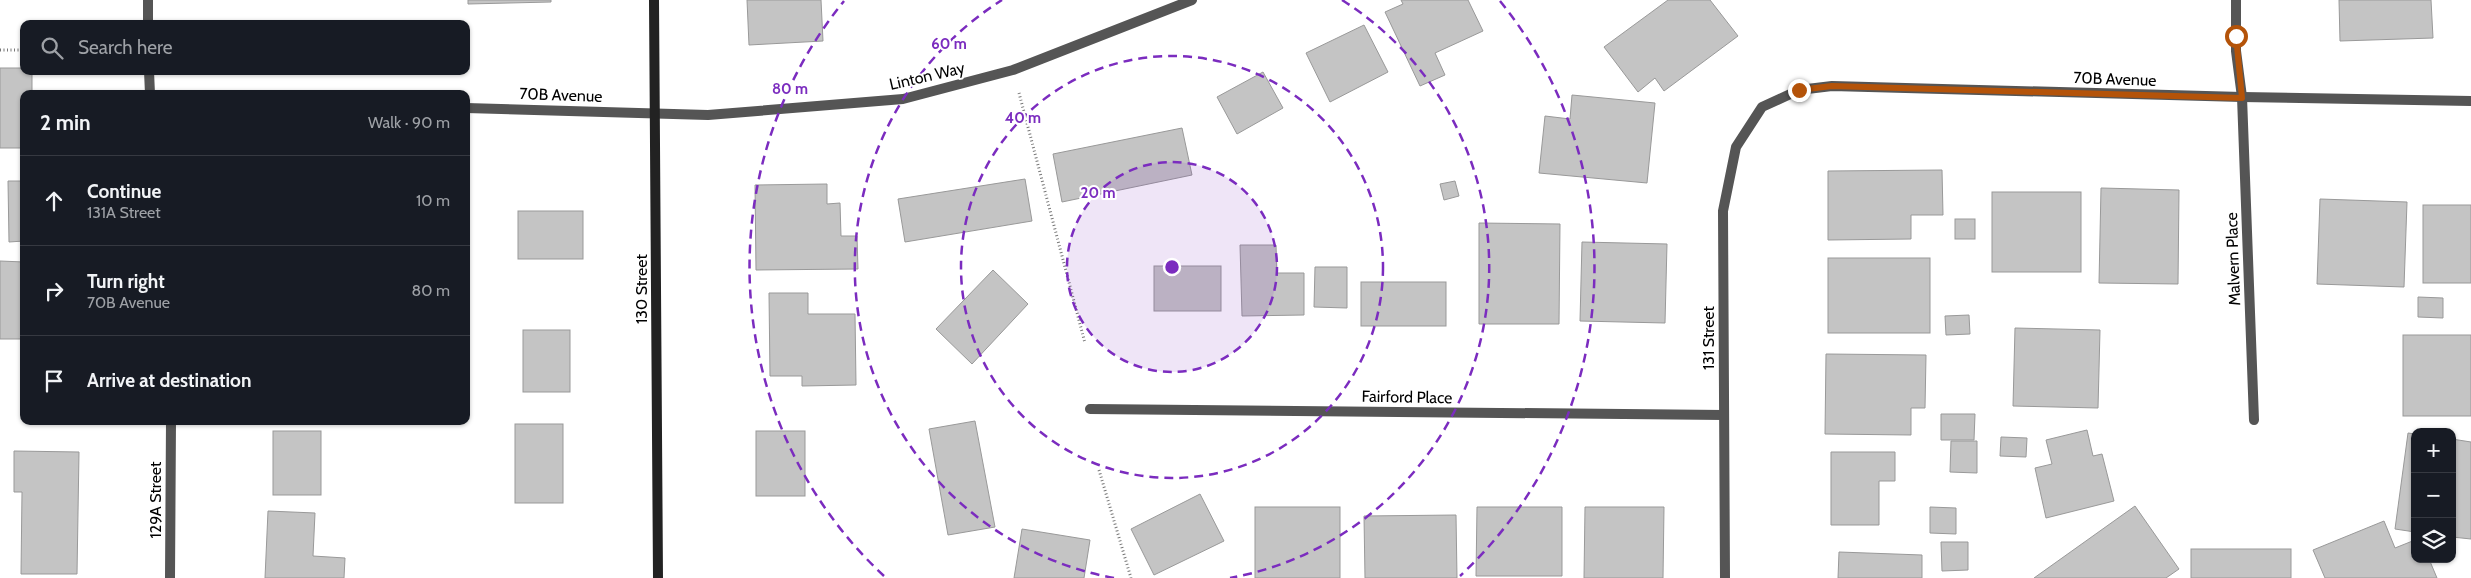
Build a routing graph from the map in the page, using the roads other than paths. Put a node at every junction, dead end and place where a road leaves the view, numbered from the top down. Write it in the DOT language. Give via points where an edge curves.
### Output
graph roads {
  1 [pos="148,0"];
  2 [pos="654,0"];
  3 [pos="1192,0"];
  4 [pos="2236,0"];
  5 [pos="148,20"];
  6 [pos="149,75"];
  7 [pos="150,90"];
  8 [pos="2242,98"];
  9 [pos="2471,101"];
  10 [pos="1762,107"];
  11 [pos="470,108"];
  12 [pos="654,114"];
  13 [pos="1090,409"];
  14 [pos="1724,415"];
  15 [pos="2254,420"];
  16 [pos="171,425"];
  17 [pos="170,578"];
  18 [pos="658,578"];
  19 [pos="1725,578"];
  1 -- 5 [label="street"];
  2 -- 12 [label="street, 130 Street"];
  3 -- 12 [label="street, Linton Way" via="1013,70 904,99 708,115"];
  4 -- 8 [label="street, Malvern Place" via="2236,51"];
  6 -- 7 [label="street"];
  8 -- 9 [label="street, 70B Avenue"];
  8 -- 10 [label="street, 70B Avenue" via="1832,86 1799,90"];
  8 -- 15 [label="street, Malvern Place"];
  10 -- 14 [label="street, 131 Street" via="1736,147 1722,211"];
  11 -- 12 [label="street, 70B Avenue"];
  12 -- 18 [label="street, 130 Street"];
  13 -- 14 [label="street, Fairford Place"];
  14 -- 19 [label="street, 131 Street"];
  16 -- 17 [label="street, 129A Street"];
}
